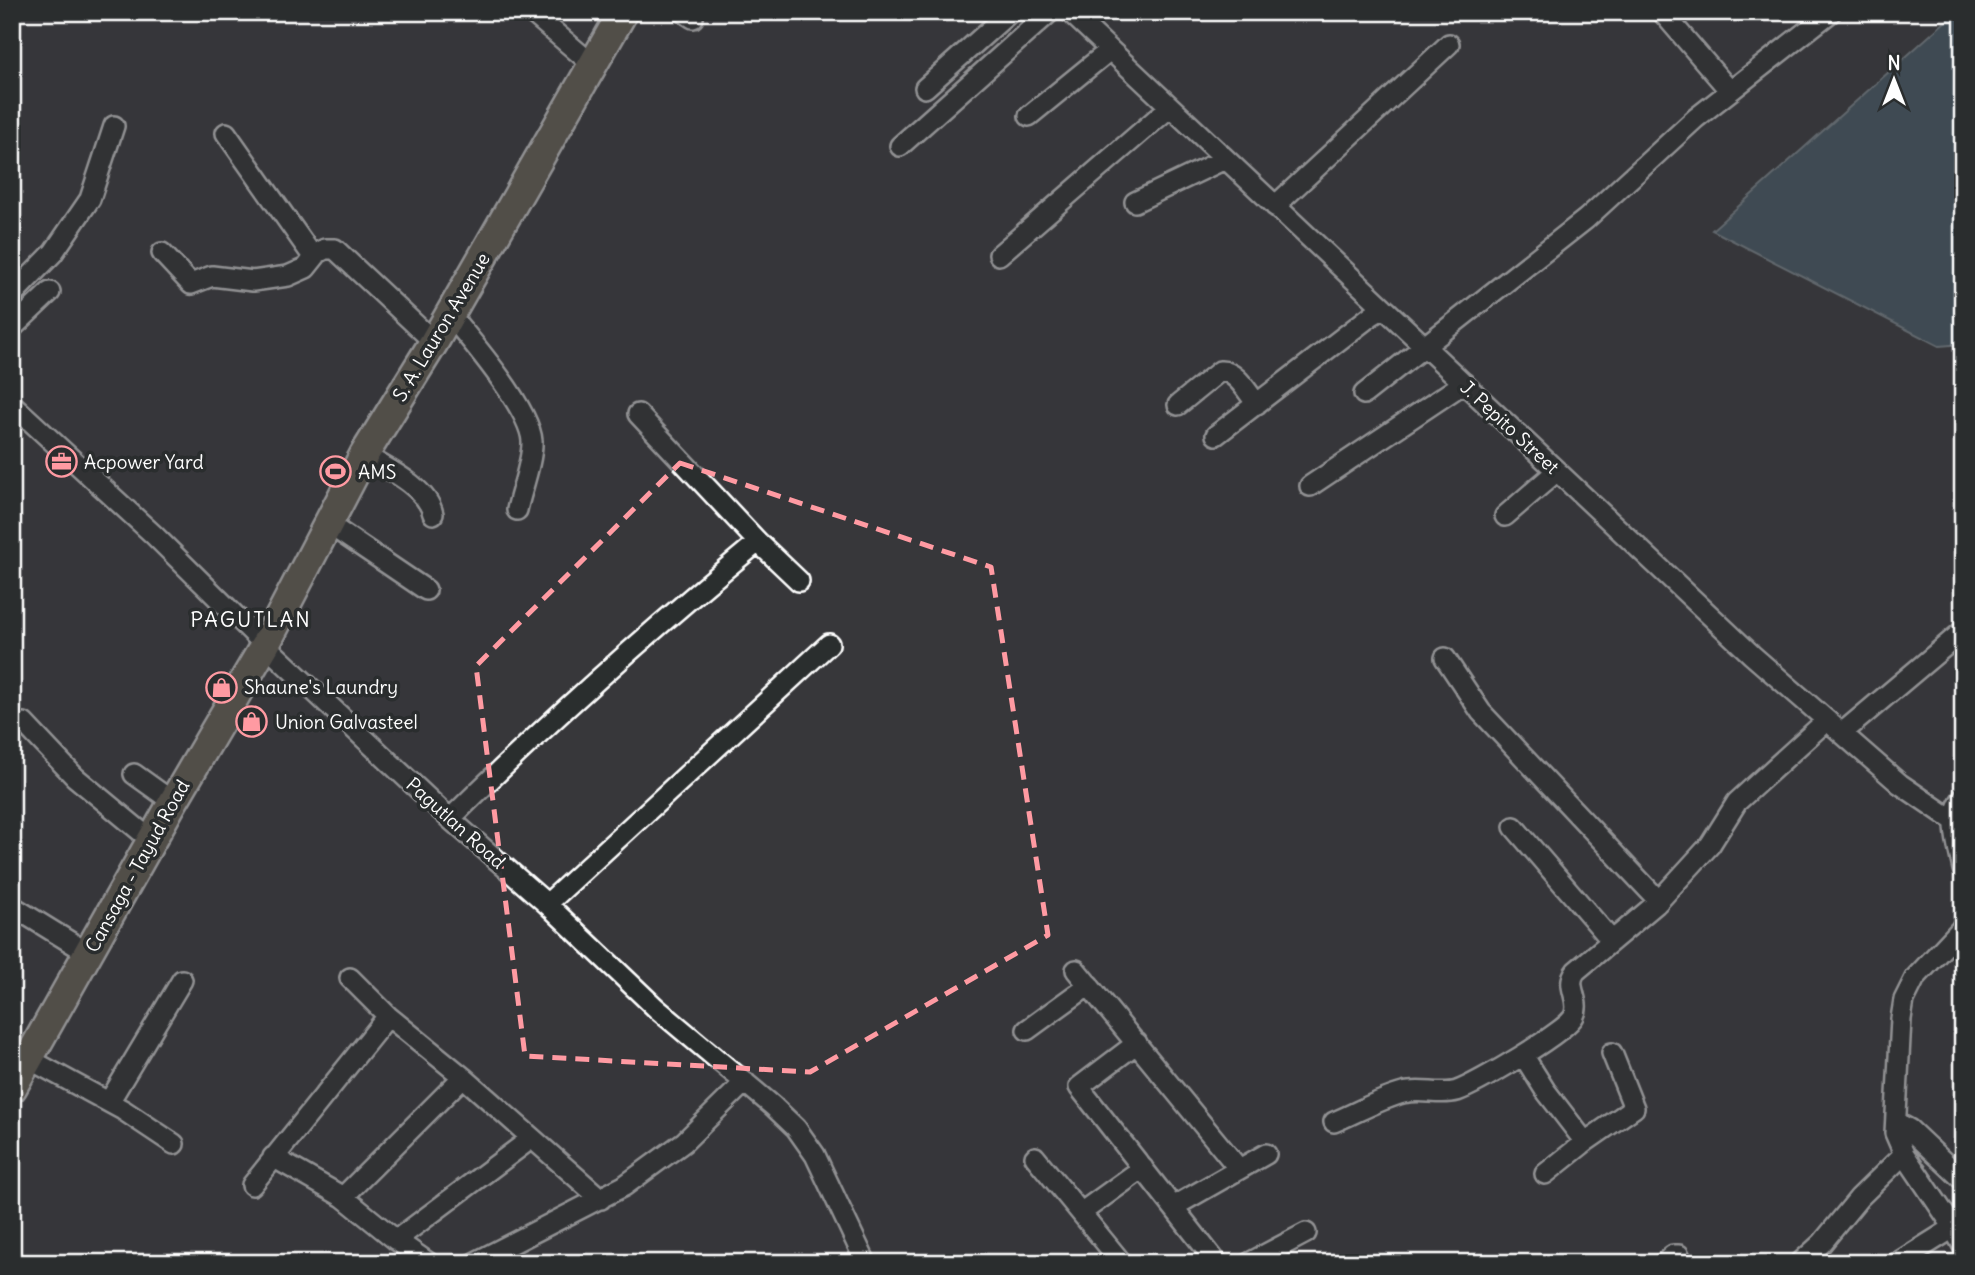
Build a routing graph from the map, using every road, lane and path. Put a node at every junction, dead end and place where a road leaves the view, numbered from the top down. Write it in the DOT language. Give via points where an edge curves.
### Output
graph roads {
  1 [pos="531,12"];
  2 [pos="623,12"];
  3 [pos="1010,12"];
  4 [pos="1050,12"];
  5 [pos="1070,12"];
  6 [pos="1662,12"];
  7 [pos="1831,12"];
  8 [pos="1449,44"];
  9 [pos="1110,50"];
  10 [pos="593,65"];
  11 [pos="925,88"];
  12 [pos="1730,92"];
  13 [pos="1170,107"];
  14 [pos="1030,116"];
  15 [pos="114,126"];
  16 [pos="226,133"];
  17 [pos="900,146"];
  18 [pos="1225,159"];
  19 [pos="1135,202"];
  20 [pos="1275,206"];
  21 [pos="162,253"];
  22 [pos="999,255"];
  23 [pos="314,258"];
  24 [pos="50,292"];
  25 [pos="12,295"];
  26 [pos="1384,308"];
  27 [pos="450,314"];
  28 [pos="12,328"];
  29 [pos="434,342"];
  30 [pos="1425,347"];
  31 [pos="1464,383"];
  32 [pos="1364,394"];
  33 [pos="12,404"];
  34 [pos="1257,404"];
  35 [pos="1178,405"];
  36 [pos="638,414"];
  37 [pos="1216,435"];
  38 [pos="363,455"];
  39 [pos="1557,471"];
  40 [pos="1310,486"];
  41 [pos="517,510"];
  42 [pos="433,514"];
  43 [pos="1505,516"];
  44 [pos="327,523"];
  45 [pos="758,542"];
  46 [pos="799,581"];
  47 [pos="426,590"];
  48 [pos="1963,631"];
  49 [pos="829,644"];
  50 [pos="265,645"];
  51 [pos="1445,658"];
  52 [pos="24,723"];
  53 [pos="1834,727"];
  54 [pos="134,774"];
  55 [pos="1963,798"];
  56 [pos="173,802"];
  57 [pos="450,819"];
  58 [pos="1959,826"];
  59 [pos="1514,827"];
  60 [pos="151,840"];
  61 [pos="1963,869"];
  62 [pos="1659,901"];
  63 [pos="547,904"];
  64 [pos="12,906"];
  65 [pos="1963,925"];
  66 [pos="1612,941"];
  67 [pos="88,953"];
  68 [pos="350,978"];
  69 [pos="182,980"];
  70 [pos="388,1016"];
  71 [pos="1027,1030"];
  72 [pos="1137,1043"];
  73 [pos="1612,1053"];
  74 [pos="1522,1055"];
  75 [pos="18,1073"];
  76 [pos="463,1077"];
  77 [pos="745,1082"];
  78 [pos="109,1102"];
  79 [pos="1334,1122"];
  80 [pos="1896,1122"];
  81 [pos="531,1138"];
  82 [pos="1585,1142"];
  83 [pos="174,1144"];
  84 [pos="1266,1154"];
  85 [pos="1903,1154"];
  86 [pos="273,1157"];
  87 [pos="1035,1157"];
  88 [pos="1143,1168"];
  89 [pos="1239,1169"];
  90 [pos="1545,1174"];
  91 [pos="1963,1180"];
  92 [pos="252,1185"];
  93 [pos="343,1197"];
  94 [pos="601,1199"];
  95 [pos="1174,1207"];
  96 [pos="1082,1212"];
  97 [pos="1953,1228"];
  98 [pos="1306,1233"];
  99 [pos="396,1240"];
  100 [pos="1963,1246"];
  101 [pos="429,1263"];
  102 [pos="474,1263"];
  103 [pos="866,1263"];
  104 [pos="1122,1263"];
  105 [pos="1217,1263"];
  106 [pos="1249,1263"];
  107 [pos="1664,1263"];
  108 [pos="1682,1263"];
  109 [pos="1800,1263"];
  110 [pos="1896,1263"];
  1 -- 10 [label="street"];
  2 -- 10 [label="highway, S. A. Lauron Avenue"];
  3 -- 11 [label="street"];
  4 -- 17 [label="street"];
  5 -- 9 [label="street, J. Pepito Street"];
  6 -- 12 [label="street"];
  7 -- 12 [label="street"];
  8 -- 20 [label="street"];
  9 -- 13 [label="street, J. Pepito Street"];
  9 -- 14 [label="street"];
  10 -- 27 [label="highway, S. A. Lauron Avenue"];
  12 -- 30 [label="street" via="1586,219"];
  13 -- 18 [label="street, J. Pepito Street"];
  13 -- 22 [label="street"];
  15 -- 25 [label="street" via="90,199 53,253"];
  16 -- 23 [label="street"];
  18 -- 19 [label="street"];
  18 -- 20 [label="street, J. Pepito Street"];
  20 -- 26 [label="street, J. Pepito Street"];
  21 -- 23 [label="street" via="191,284 212,276 253,281 288,276 306,268"];
  23 -- 29 [label="street" via="324,249 335,250"];
  24 -- 28 [label="street"];
  26 -- 30 [label="street, J. Pepito Street"];
  26 -- 34 [label="street"];
  27 -- 29 [label="highway, S. A. Lauron Avenue"];
  27 -- 41 [label="street" via="530,427 532,444"];
  29 -- 38 [label="highway, S. A. Lauron Avenue"];
  30 -- 31 [label="street, J. Pepito Street"];
  30 -- 32 [label="street"];
  31 -- 39 [label="street, J. Pepito Street"];
  31 -- 40 [label="street"];
  33 -- 50 [label="street, Pagutlan Road"];
  34 -- 35 [label="street" via="1224,370"];
  34 -- 37 [label="street"];
  36 -- 45 [label="street"];
  38 -- 42 [label="street" via="402,478 425,498"];
  38 -- 44 [label="highway, S. A. Lauron Avenue"];
  39 -- 43 [label="street"];
  39 -- 53 [label="street, J. Pepito Street"];
  44 -- 47 [label="street"];
  44 -- 50 [label="highway, S. A. Lauron Avenue"];
  45 -- 46 [label="street"];
  45 -- 57 [label="street" via="656,626"];
  48 -- 53 [label="street"];
  49 -- 63 [label="street"];
  50 -- 56 [label="highway, Cansaga - Tayud Road"];
  50 -- 57 [label="street, Pagutlan Road"];
  51 -- 62 [label="street" via="1481,712"];
  52 -- 60 [label="street" via="75,778"];
  53 -- 58 [label="street, J. Pepito Street" via="1900,784"];
  53 -- 62 [label="street" via="1737,802 1710,845"];
  54 -- 56 [label="street"];
  55 -- 58 [label="street"];
  56 -- 60 [label="highway, Cansaga - Tayud Road"];
  57 -- 63 [label="street, Pagutlan Road"];
  58 -- 61 [label="street"];
  59 -- 66 [label="street"];
  60 -- 67 [label="highway, Cansaga - Tayud Road"];
  62 -- 66 [label="street"];
  63 -- 77 [label="street, Pagutlan Road" via="656,1008"];
  64 -- 67 [label="street"];
  65 -- 80 [label="street" via="1915,978 1904,1000"];
  66 -- 74 [label="street" via="1571,977 1577,1003 1574,1018"];
  67 -- 75 [label="highway, Cansaga - Tayud Road"];
  68 -- 70 [label="street"];
  69 -- 78 [label="street"];
  70 -- 76 [label="street"];
  70 -- 86 [label="street"];
  71 -- 72 [label="street" via="1082,977"];
  72 -- 88 [label="street" via="1079,1087"];
  72 -- 89 [label="street"];
  73 -- 82 [label="street" via="1634,1108"];
  74 -- 79 [label="street" via="1456,1091 1404,1093"];
  74 -- 82 [label="street"];
  75 -- 78 [label="street"];
  76 -- 81 [label="street"];
  76 -- 93 [label="street"];
  77 -- 94 [label="street" via="684,1142"];
  77 -- 103 [label="street, Pagutlan Road" via="796,1128 815,1155"];
  78 -- 83 [label="street"];
  80 -- 85 [label="street"];
  80 -- 91 [label="street"];
  81 -- 94 [label="street"];
  81 -- 99 [label="street"];
  82 -- 90 [label="street"];
  84 -- 89 [label="street"];
  85 -- 97 [label="street"];
  85 -- 109 [label="street"];
  86 -- 92 [label="street"];
  86 -- 93 [label="street"];
  87 -- 96 [label="street"];
  88 -- 95 [label="street"];
  88 -- 96 [label="street"];
  89 -- 95 [label="street"];
  93 -- 99 [label="street"];
  94 -- 102 [label="street"];
  95 -- 105 [label="street"];
  96 -- 104 [label="street"];
  97 -- 100 [label="street"];
  97 -- 110 [label="street"];
  98 -- 106 [label="street"];
  99 -- 101 [label="street"];
  107 -- 108 [label="street" via="1673,1255 1679,1255"];
}
